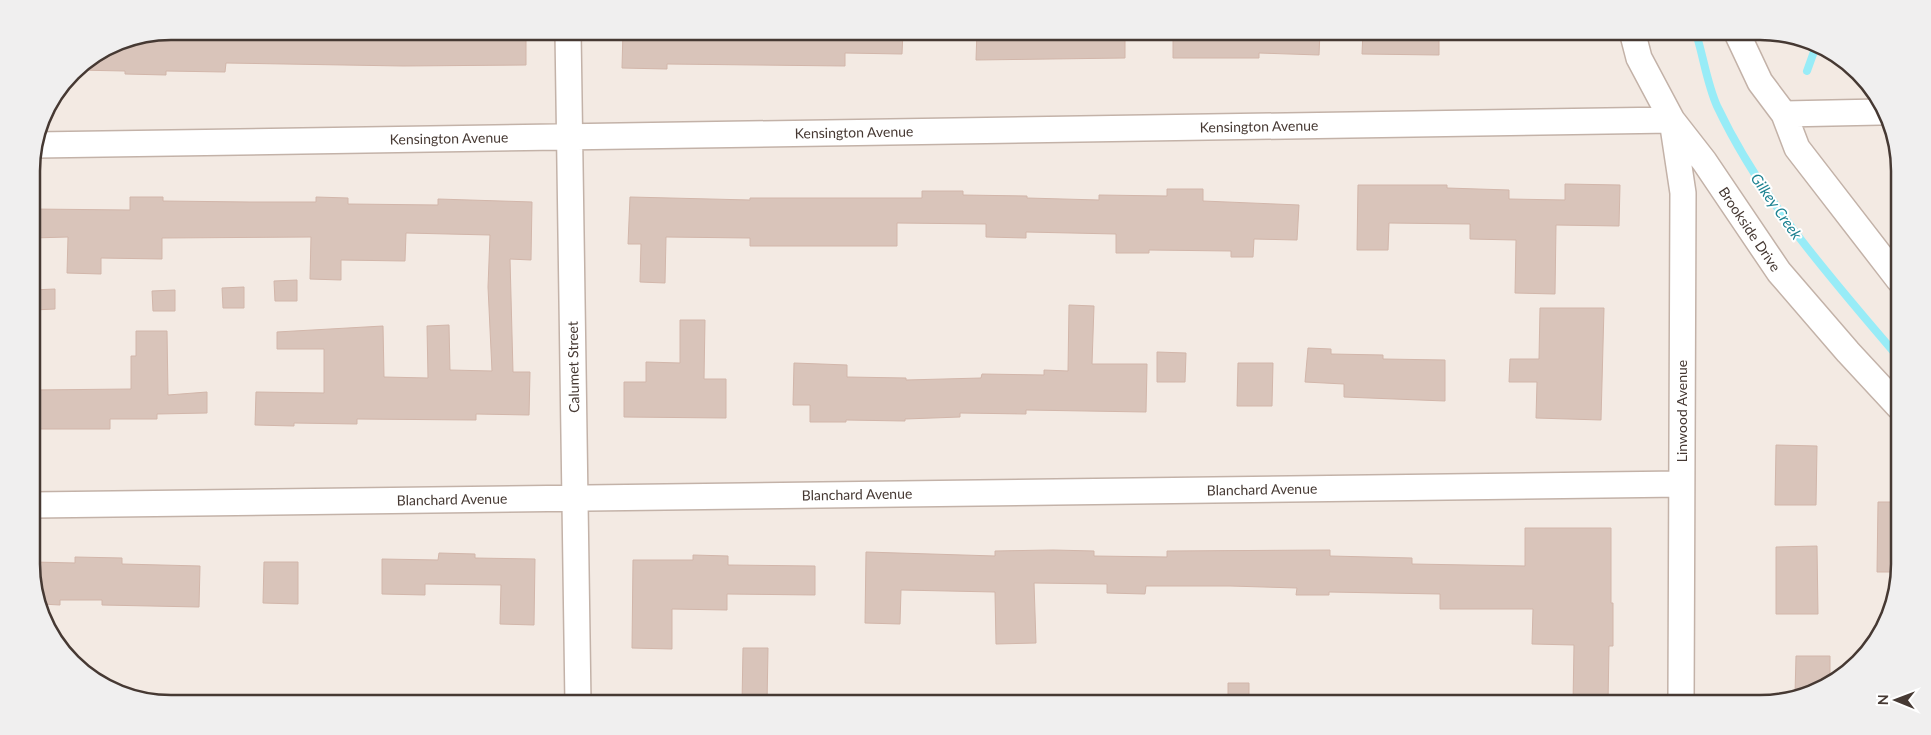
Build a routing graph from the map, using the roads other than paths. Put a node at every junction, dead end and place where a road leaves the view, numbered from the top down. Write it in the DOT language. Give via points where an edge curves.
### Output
graph roads {
  1 [pos="568,40"];
  2 [pos="1634,40"];
  3 [pos="1740,40"];
  4 [pos="1876,112"];
  5 [pos="1784,114"];
  6 [pos="1672,120"];
  7 [pos="568,136"];
  8 [pos="43,145"];
  9 [pos="1891,270"];
  10 [pos="1891,398"];
  11 [pos="1681,484"];
  12 [pos="576,497"];
  13 [pos="40,505"];
  14 [pos="578,695"];
  15 [pos="1681,695"];
  1 -- 7 [label="street, Calumet Street"];
  2 -- 6 [label="street, Brookside Drive" via="1639,58"];
  3 -- 5 [label="street" via="1760,82"];
  4 -- 5 [label="street"];
  5 -- 9 [label="street" via="1797,148"];
  6 -- 7 [label="street, Kensington Avenue"];
  6 -- 10 [label="street, Brookside Drive" via="1704,160 1779,272"];
  6 -- 11 [label="street, Linwood Avenue" via="1683,193"];
  7 -- 8 [label="street, Kensington Avenue"];
  7 -- 12 [label="street, Calumet Street"];
  11 -- 12 [label="street, Blanchard Avenue"];
  11 -- 15 [label="street, Linwood Avenue"];
  12 -- 13 [label="street, Blanchard Avenue"];
  12 -- 14 [label="street, Calumet Street"];
}
